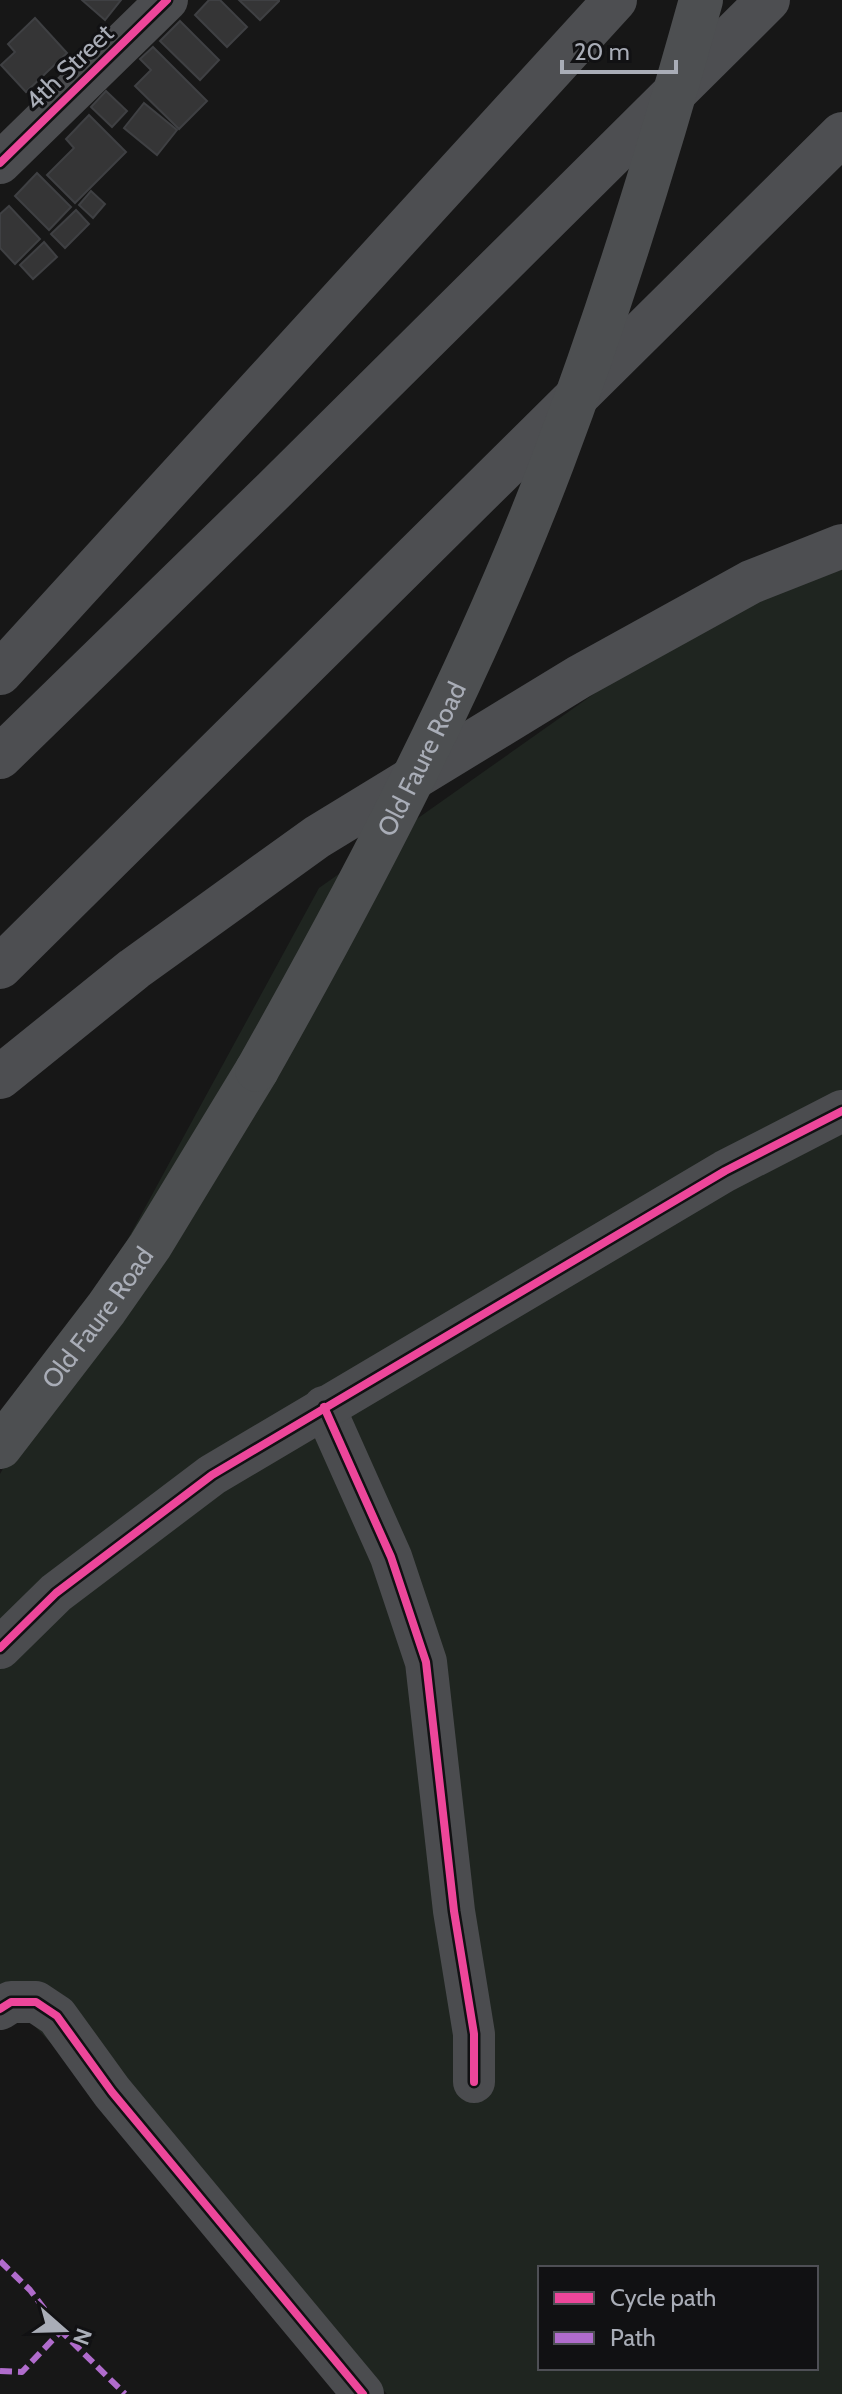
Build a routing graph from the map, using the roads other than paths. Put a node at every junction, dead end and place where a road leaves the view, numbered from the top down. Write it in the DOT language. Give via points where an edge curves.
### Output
graph roads {
  1 [pos="167,0"];
  2 [pos="615,0"];
  3 [pos="701,0"];
  4 [pos="768,0"];
  5 [pos="842,134"];
  6 [pos="0,163"];
  7 [pos="842,546"];
  8 [pos="0,673"];
  9 [pos="0,757"];
  10 [pos="0,967"];
  11 [pos="0,1077"];
  12 [pos="842,1111"];
  13 [pos="324,1407"];
  14 [pos="0,1447"];
  15 [pos="0,1648"];
  16 [pos="0,2009"];
  17 [pos="474,2082"];
  18 [pos="363,2394"];
  1 -- 6 [label="street, 4th Street"];
  2 -- 8 [label="highway"];
  3 -- 14 [label="main road, Old Faure Road, bridge" via="614,290 553,462 429,747 257,1070 150,1246"];
  4 -- 9 [label="highway"];
  5 -- 10 [label="highway"];
  7 -- 11 [label="highway" via="751,582 579,677 317,837 134,969"];
  12 -- 13 [label="street" via="725,1171"];
  13 -- 15 [label="street" via="212,1475 56,1593"];
  13 -- 17 [label="street" via="391,1557 426,1662 454,1911 474,2034"];
  16 -- 18 [label="street" via="11,2002 36,2002 57,2016 112,2092"];
}
